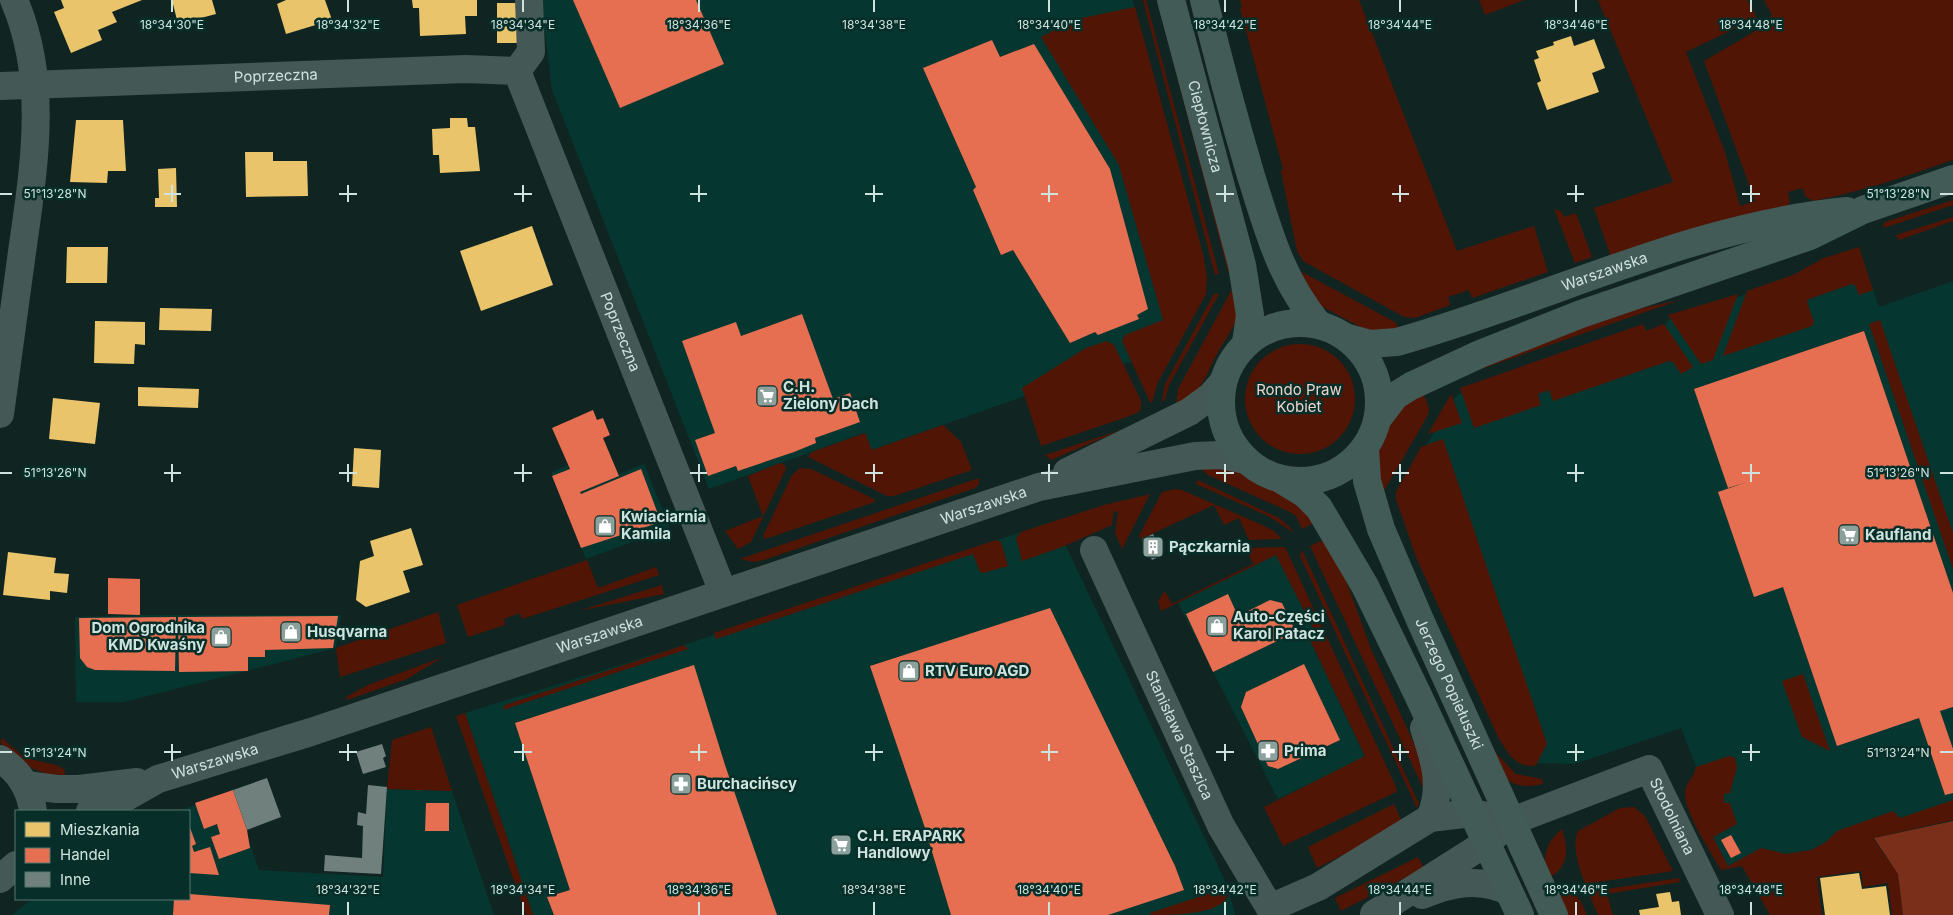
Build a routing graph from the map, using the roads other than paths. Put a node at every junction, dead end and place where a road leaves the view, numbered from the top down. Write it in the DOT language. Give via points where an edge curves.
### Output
graph roads {
  1 [pos="14,0"];
  2 [pos="529,0"];
  3 [pos="1171,0"];
  4 [pos="1204,0"];
  5 [pos="517,71"];
  6 [pos="36,84"];
  7 [pos="0,86"];
  8 [pos="1953,179"];
  9 [pos="1863,210"];
  10 [pos="1318,324"];
  11 [pos="1348,338"];
  12 [pos="1246,343"];
  13 [pos="1223,382"];
  14 [pos="0,414"];
  15 [pos="1379,417"];
  16 [pos="1365,448"];
  17 [pos="1246,460"];
  18 [pos="1282,480"];
  19 [pos="1039,487"];
  20 [pos="1094,550"];
  21 [pos="723,592"];
  22 [pos="1400,657"];
  23 [pos="0,758"];
  24 [pos="158,779"];
  25 [pos="26,785"];
  26 [pos="33,810"];
  27 [pos="93,810"];
  28 [pos="1472,814"];
  29 [pos="1430,818"];
  30 [pos="1512,821"];
  31 [pos="1486,843"];
  32 [pos="15,866"];
  33 [pos="0,879"];
  34 [pos="1508,891"];
  35 [pos="1272,912"];
  36 [pos="1373,914"];
  37 [pos="1520,915"];
  38 [pos="1554,915"];
  39 [pos="1720,915"];
  1 -- 6 [label="street" via="29,41"];
  2 -- 5 [label="street" via="531,52"];
  3 -- 12 [label="main road, Ciepłownicza" via="1239,252 1250,315"];
  4 -- 10 [label="main road" via="1237,129 1273,244 1295,294"];
  5 -- 6 [label="street, Poprzeczna" via="466,69"];
  5 -- 21 [label="street, Poprzeczna"];
  6 -- 7 [label="street, Poprzeczna"];
  6 -- 14 [label="street" via="35,150 30,196"];
  8 -- 9 [label="main road, Warszawska"];
  9 -- 11 [label="main road, Warszawska" via="1804,215 1714,235 1397,342 1370,344"];
  9 -- 15 [label="main road, Warszawska" via="1810,236 1581,314 1480,354 1411,386 1395,396"];
  10 -- 11 [label="main road"];
  10 -- 12 [label="main road" via="1292,323 1273,327"];
  11 -- 15 [label="main road" via="1371,366 1379,394"];
  12 -- 13 [label="main road" via="1228,366"];
  13 -- 17 [label="main road" via="1222,419 1235,448"];
  13 -- 19 [label="street, Warszawska" via="1211,396 1189,412"];
  15 -- 16 [label="main road"];
  16 -- 18 [label="main road" via="1355,460 1328,476 1297,482"];
  16 -- 30 [label="main road, Jerzego Popiełuszki" via="1367,481 1381,529"];
  17 -- 18 [label="main road"];
  17 -- 19 [label="street, Warszawska" via="1220,455 1195,456"];
  18 -- 22 [label="main road" via="1305,494 1319,508 1365,586"];
  19 -- 21 [label="street, Warszawska"];
  20 -- 35 [label="street, Stanisława Staszica" via="1221,826"];
  21 -- 24 [label="street, Warszawska" via="311,732"];
  22 -- 28 [label="main road"];
  22 -- 29 [label="street" via="1438,780"];
  23 -- 25 [label="street"];
  24 -- 25 [label="street, Warszawska" via="79,789"];
  24 -- 27 [label="street, Warszawska" via="128,796"];
  25 -- 26 [label="street"];
  28 -- 29 [label="street"];
  28 -- 30 [label="street"];
  28 -- 31 [label="main road"];
  29 -- 35 [label="street"];
  30 -- 31 [label="street"];
  30 -- 38 [label="main road, Jerzego Popiełuszki"];
  30 -- 39 [label="street, Stodolniana" via="1649,769"];
  31 -- 34 [label="main road"];
  31 -- 36 [label="street"];
  32 -- 33 [label="street"];
  34 -- 36 [label="street" via="1489,884 1461,882"];
  34 -- 37 [label="main road"];
}
